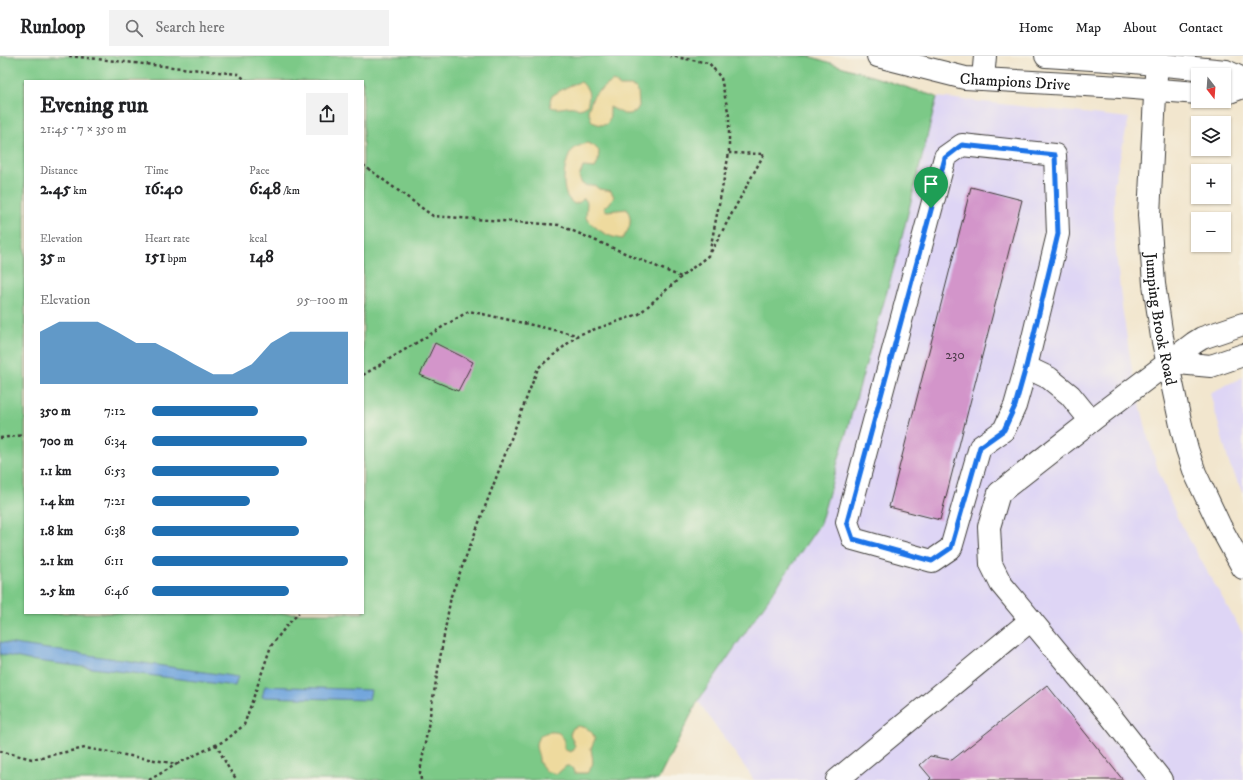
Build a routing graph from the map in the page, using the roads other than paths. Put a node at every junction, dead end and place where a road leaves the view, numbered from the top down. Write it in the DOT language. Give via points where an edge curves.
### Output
graph roads {
  1 [pos="878,56"];
  2 [pos="985,56"];
  3 [pos="1046,56"];
  4 [pos="1156,60"];
  5 [pos="983,79"];
  6 [pos="1243,79"];
  7 [pos="1243,87"];
  8 [pos="1154,90"];
  9 [pos="1231,91"];
  10 [pos="1191,93"];
  11 [pos="1243,324"];
  12 [pos="1243,355"];
  13 [pos="1167,362"];
  14 [pos="1026,367"];
  15 [pos="1091,422"];
  16 [pos="1243,568"];
  17 [pos="1031,620"];
  18 [pos="837,780"];
  19 [pos="1161,780"];
  1 -- 5 [label="street, Champions Drive" via="965,78"];
  2 -- 5 [label="street"];
  3 -- 4 [label="street, Champions Drive"];
  4 -- 6 [label="street, Champions Drive" via="1226,71"];
  4 -- 8 [label="street, Jumping Brook Road"];
  5 -- 8 [label="street, Champions Drive"];
  7 -- 9 [label="street"];
  8 -- 10 [label="street, Champions Drive"];
  8 -- 13 [label="street, Jumping Brook Road" via="1149,222 1154,284"];
  11 -- 13 [label="street" via="1202,338"];
  12 -- 13 [label="street" via="1211,366"];
  13 -- 15 [label="street"];
  13 -- 16 [label="street, Jumping Brook Road" via="1186,449 1220,526"];
  14 -- 14 [label="street" via="1058,234 1055,155 962,145 945,158 847,522 853,539 932,561 951,548 980,447 1004,430 1015,406"];
  14 -- 15 [label="street" via="1049,378 1070,395"];
  15 -- 17 [label="street" via="999,493 989,527 990,564 1001,584"];
  17 -- 18 [label="street"];
  17 -- 19 [label="street"];
}
